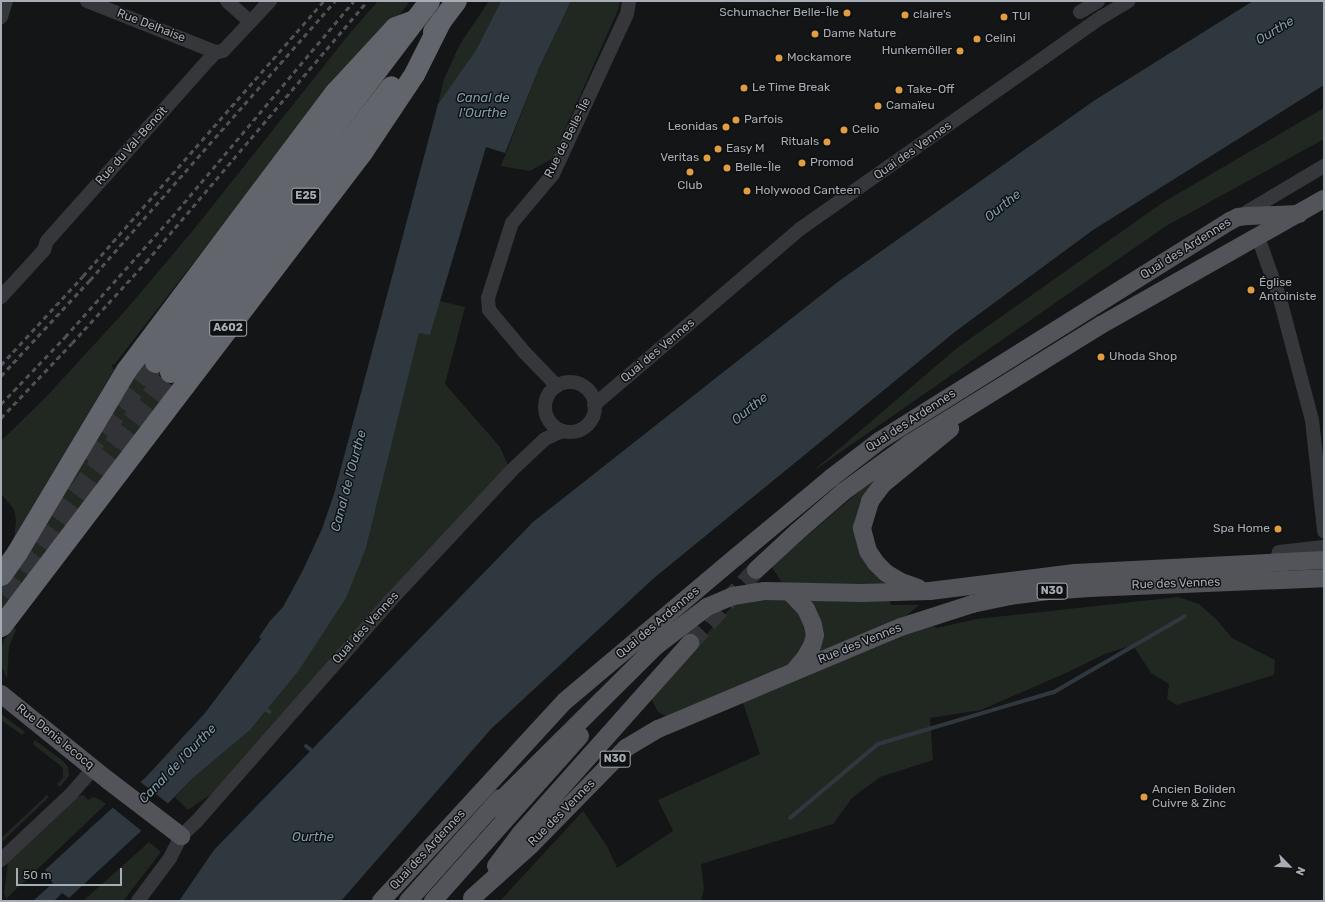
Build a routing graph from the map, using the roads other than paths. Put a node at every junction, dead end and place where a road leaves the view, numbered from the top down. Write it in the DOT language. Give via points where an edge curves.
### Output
graph roads {
  1 [pos="6,1"];
  2 [pos="86,1"];
  3 [pos="227,1"];
  4 [pos="270,1"];
  5 [pos="429,1"];
  6 [pos="456,1"];
  7 [pos="629,1"];
  8 [pos="1098,1"];
  9 [pos="1129,1"];
  10 [pos="1080,12"];
  11 [pos="1,17"];
  12 [pos="414,20"];
  13 [pos="441,20"];
  14 [pos="250,22"];
  15 [pos="216,52"];
  16 [pos="1324,166"];
  17 [pos="1324,199"];
  18 [pos="1299,214"];
  19 [pos="1238,218"];
  20 [pos="1258,237"];
  21 [pos="1,297"];
  22 [pos="1013,378"];
  23 [pos="557,386"];
  24 [pos="594,405"];
  25 [pos="562,431"];
  26 [pos="1324,531"];
  27 [pos="1324,546"];
  28 [pos="1324,560"];
  29 [pos="1276,562"];
  30 [pos="756,570"];
  31 [pos="1,575"];
  32 [pos="1324,578"];
  33 [pos="930,591"];
  34 [pos="790,592"];
  35 [pos="1,626"];
  36 [pos="679,627"];
  37 [pos="690,643"];
  38 [pos="611,663"];
  39 [pos="793,672"];
  40 [pos="1,694"];
  41 [pos="94,769"];
  42 [pos="493,808"];
  43 [pos="181,836"];
  44 [pos="1,860"];
  45 [pos="470,899"];
  46 [pos="138,901"];
  47 [pos="381,901"];
  48 [pos="408,901"];
  49 [pos="433,901"];
  1 -- 11 [label="street"];
  2 -- 15 [label="street, Rue Delhaise"];
  3 -- 14 [label="street"];
  4 -- 14 [label="street, Rue du Val-Benoît"];
  5 -- 12 [label="highway, E25"];
  6 -- 13 [label="highway, E25"];
  7 -- 23 [label="street, Rue de Belle-Île" via="627,14 553,174 512,223 488,298 489,310"];
  8 -- 10 [label="street"];
  9 -- 24 [label="street, Quai des Vennes" via="1102,17 800,230"];
  12 -- 13 [label="highway, E25" via="163,367"];
  12 -- 31 [label="highway" via="395,27 335,92 126,370"];
  13 -- 35 [label="highway, A602" via="414,74 362,152"];
  14 -- 15 [label="street, Rue du Val-Benoît" via="223,51"];
  15 -- 21 [label="street, Rue du Val-Benoît" via="47,241 44,250"];
  16 -- 19 [label="street, Quai des Ardennes"];
  17 -- 18 [label="main road, Quai des Ardennes"];
  18 -- 19 [label="main road, Quai des Ardennes"];
  18 -- 20 [label="main road, Quai des Ardennes"];
  19 -- 38 [label="main road, Quai des Ardennes" via="879,441 831,478"];
  20 -- 22 [label="main road, Quai des Ardennes" via="1101,325"];
  20 -- 26 [label="street" via="1280,299 1312,420"];
  22 -- 30 [label="main road, Quai des Ardennes" via="877,467 797,532"];
  22 -- 33 [label="main road" via="883,484 870,500 862,528 868,551 886,573 898,581"];
  23 -- 24 [label="street" via="565,383 581,385 588,390"];
  23 -- 25 [label="street" via="546,398 546,414 555,427"];
  24 -- 25 [label="street" via="592,417 585,427 578,431"];
  25 -- 43 [label="street, Quai des Vennes" via="546,439 507,476 388,602"];
  27 -- 29 [label="street" via="1279,552"];
  28 -- 29 [label="main road, N30"];
  29 -- 33 [label="main road, Rue des Vennes / N30" via="1075,573"];
  32 -- 39 [label="main road, Rue des Vennes / N30" via="1089,588 1009,596 936,614"];
  33 -- 34 [label="main road, Rue des Vennes / N30"];
  34 -- 36 [label="main road, Rue des Vennes / N30" via="765,591 733,596 707,607"];
  34 -- 39 [label="main road" via="806,609 815,635 805,658"];
  36 -- 42 [label="main road, Rue des Vennes / N30" via="633,666"];
  36 -- 49 [label="main road"];
  37 -- 45 [label="main road" via="520,834"];
  38 -- 42 [label="main road, Quai des Ardennes"];
  38 -- 47 [label="main road, Quai des Ardennes" via="564,701"];
  39 -- 45 [label="main road, Rue des Vennes / N30" via="658,729 626,748 531,845"];
  40 -- 41 [label="main road, Rue Denis lecocq"];
  41 -- 43 [label="main road, Rue Denis lecocq"];
  41 -- 44 [label="street"];
  42 -- 48 [label="main road, Quai des Ardennes / N30"];
  43 -- 46 [label="street" via="170,858"];
}
